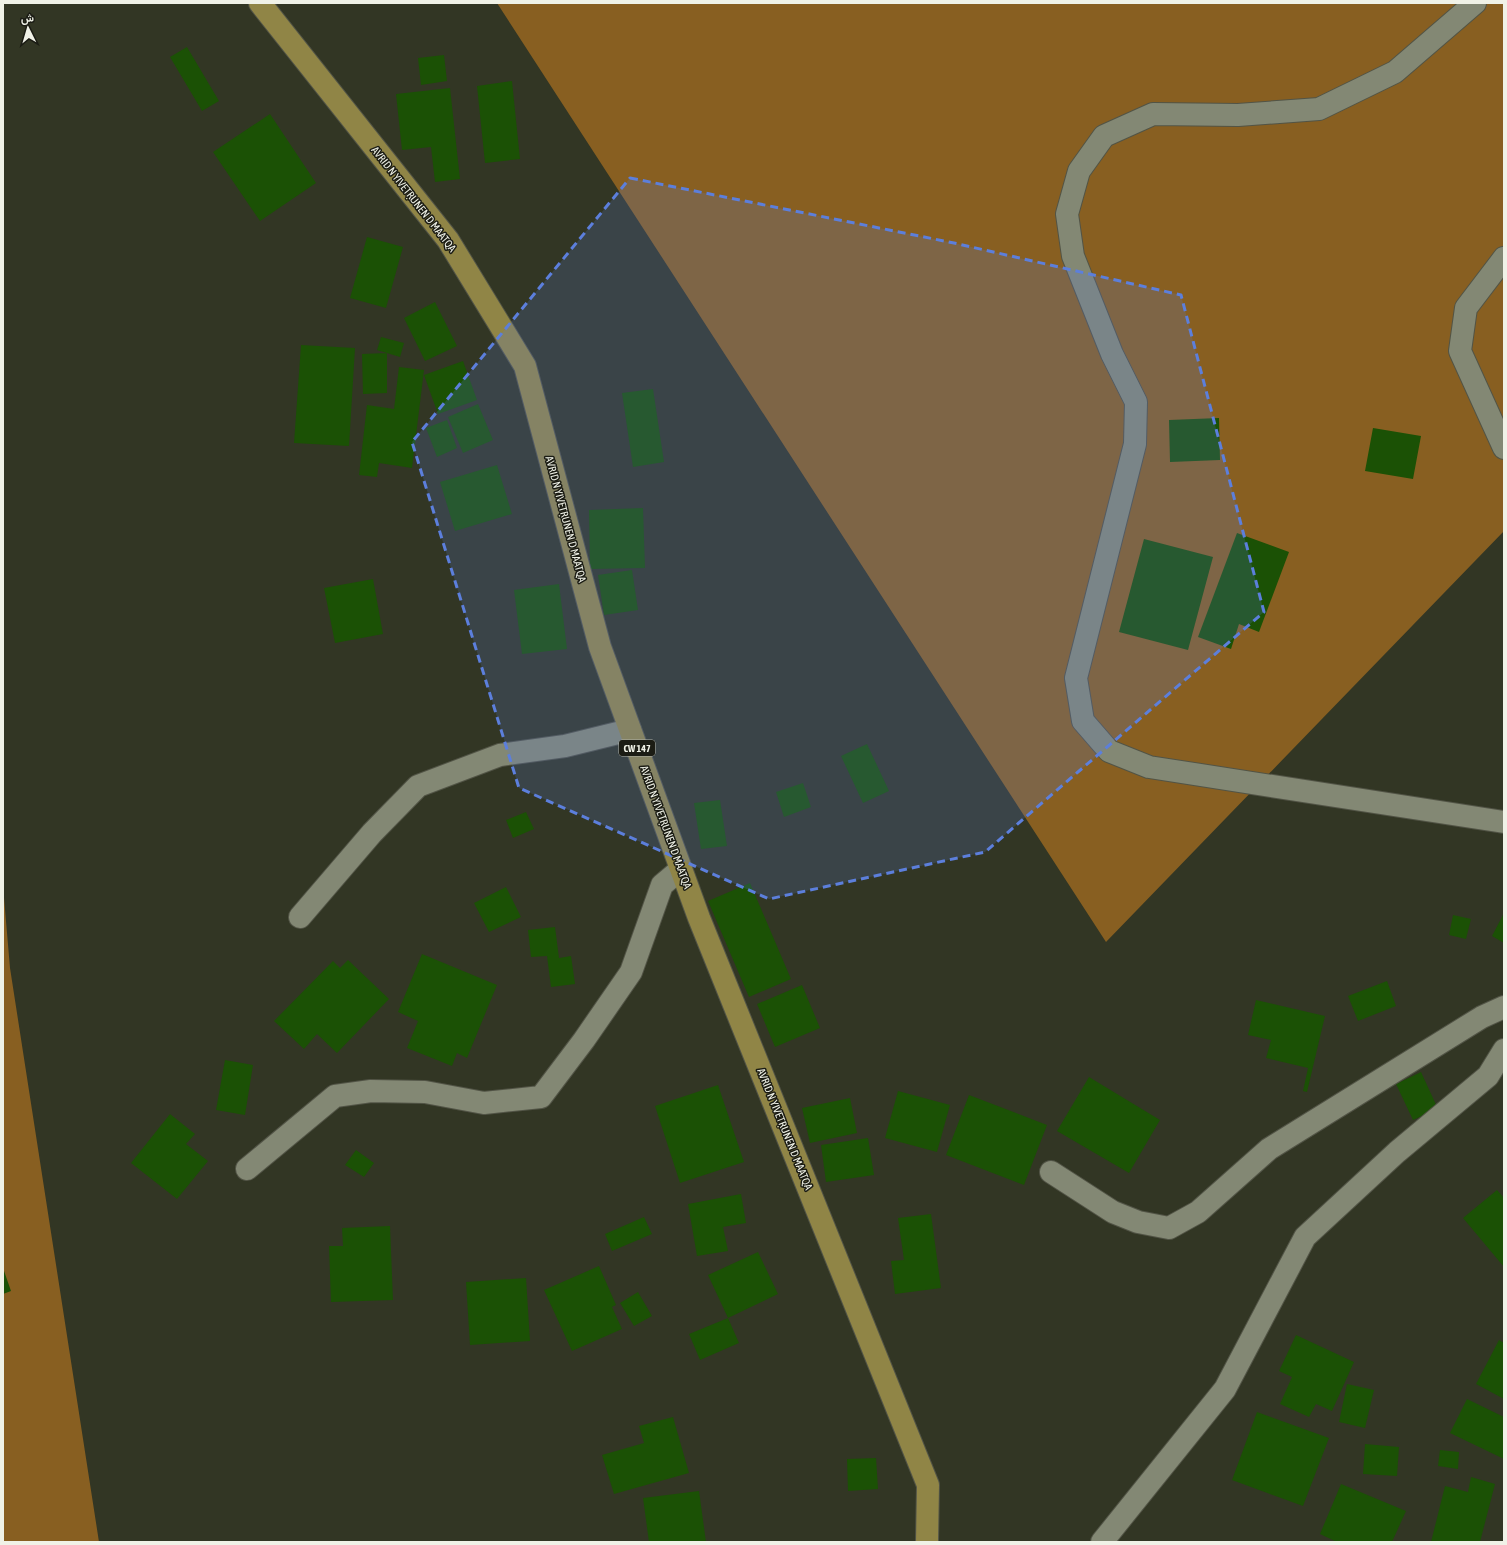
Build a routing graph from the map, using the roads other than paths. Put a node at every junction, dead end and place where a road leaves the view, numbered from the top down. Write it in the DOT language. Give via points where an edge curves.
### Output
graph roads {
  1 [pos="260,3"];
  2 [pos="1475,3"];
  3 [pos="1504,258"];
  4 [pos="1504,448"];
  5 [pos="630,730"];
  6 [pos="1504,822"];
  7 [pos="681,869"];
  8 [pos="300,916"];
  9 [pos="1504,1007"];
  10 [pos="1504,1050"];
  11 [pos="246,1169"];
  12 [pos="1051,1172"];
  13 [pos="927,1542"];
  14 [pos="1102,1542"];
  1 -- 5 [label="main road, AVRID N YIVETṚUNEN D MAATQA / CW 147" via="448,240 525,366 600,647"];
  2 -- 6 [label="street" via="1395,72 1319,109 1238,115 1153,114 1104,136 1079,171 1066,214 1073,256 1112,354 1136,402 1135,444 1076,678 1083,721 1109,751 1150,768"];
  3 -- 4 [label="street" via="1466,308 1460,351"];
  5 -- 7 [label="main road, AVRID N YIVETṚUNEN D MAATQA / CW 147"];
  5 -- 8 [label="street" via="565,746 500,755 418,786 372,833"];
  7 -- 11 [label="street" via="662,885 631,972 541,1097 484,1103 425,1092 371,1090 335,1096"];
  7 -- 13 [label="main road, AVRID N YIVETṚUNEN D MAATQA / CW 147" via="928,1485"];
  9 -- 12 [label="street" via="1482,1017 1269,1149 1198,1212 1169,1228 1138,1222 1113,1212"];
  10 -- 14 [label="street" via="1488,1076 1397,1152 1304,1237 1226,1389"];
}
